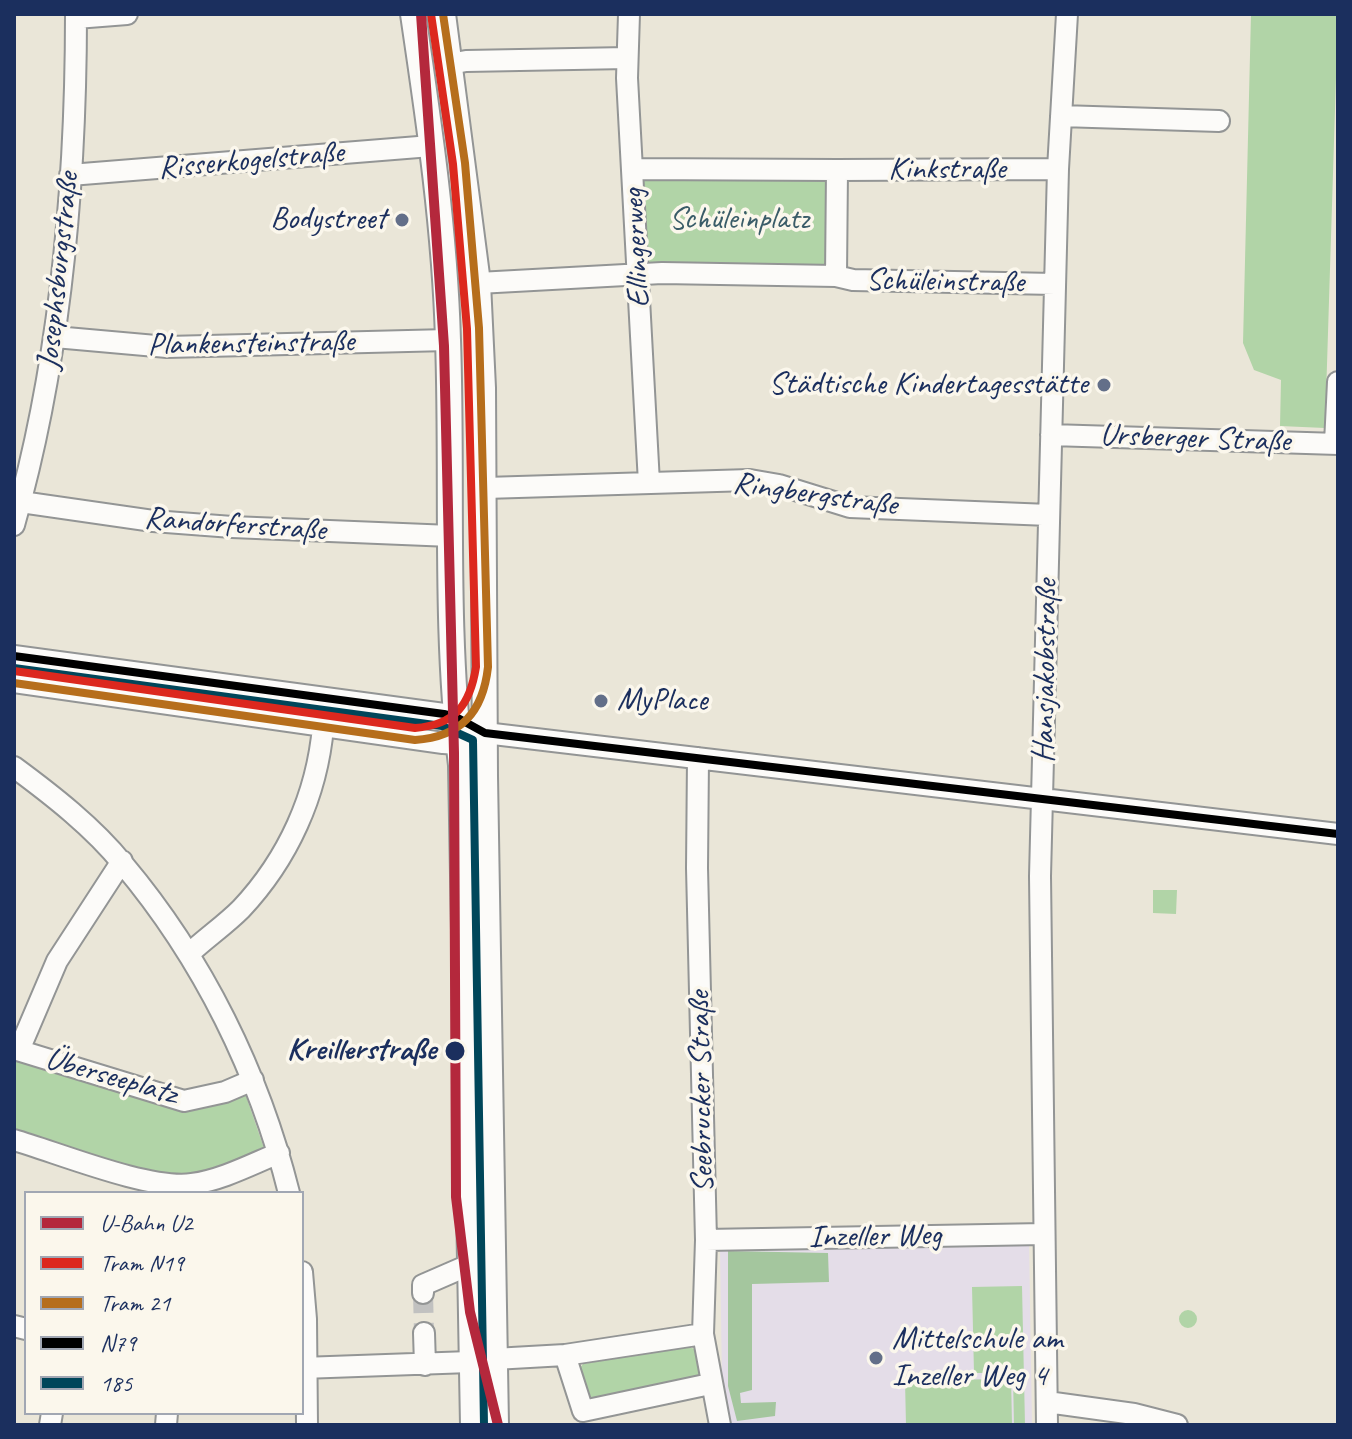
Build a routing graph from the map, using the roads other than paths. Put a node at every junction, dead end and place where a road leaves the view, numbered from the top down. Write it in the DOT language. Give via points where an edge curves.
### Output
graph roads {
  1 [pos="127,14"];
  2 [pos="413,14"];
  3 [pos="443,14"];
  4 [pos="629,14"];
  5 [pos="1067,14"];
  6 [pos="76,16"];
  7 [pos="627,58"];
  8 [pos="450,64"];
  9 [pos="1061,116"];
  10 [pos="1219,121"];
  11 [pos="431,146"];
  12 [pos="633,169"];
  13 [pos="1058,169"];
  14 [pos="837,170"];
  15 [pos="70,175"];
  16 [pos="639,275"];
  17 [pos="836,276"];
  18 [pos="478,283"];
  19 [pos="1055,284"];
  20 [pos="55,337"];
  21 [pos="448,340"];
  22 [pos="1338,382"];
  23 [pos="1051,435"];
  24 [pos="1336,443"];
  25 [pos="649,483"];
  26 [pos="485,488"];
  27 [pos="21,502"];
  28 [pos="1049,515"];
  29 [pos="14,525"];
  30 [pos="451,536"];
  31 [pos="14,656"];
  32 [pos="14,682"];
  33 [pos="456,717"];
  34 [pos="323,727"];
  35 [pos="485,733"];
  36 [pos="459,744"];
  37 [pos="698,758"];
  38 [pos="14,767"];
  39 [pos="1043,798"];
  40 [pos="1338,834"];
  41 [pos="122,861"];
  42 [pos="190,953"];
  43 [pos="16,1049"];
  44 [pos="253,1080"];
  45 [pos="14,1140"];
  46 [pos="279,1153"];
  47 [pos="156,1188"];
  48 [pos="288,1191"];
  49 [pos="1044,1234"];
  50 [pos="706,1240"];
  51 [pos="469,1265"];
  52 [pos="423,1293"];
  53 [pos="424,1333"];
  54 [pos="703,1334"];
  55 [pos="565,1355"];
  56 [pos="482,1361"];
  57 [pos="425,1365"];
  58 [pos="304,1368"];
  59 [pos="710,1384"];
  60 [pos="1047,1402"];
  61 [pos="307,1425"];
  62 [pos="473,1425"];
  63 [pos="496,1425"];
  64 [pos="720,1425"];
  65 [pos="1047,1425"];
  66 [pos="1177,1425"];
  1 -- 6 [label="street"];
  2 -- 11 [label="main road"];
  3 -- 8 [label="main road"];
  4 -- 7 [label="street, Ellingerweg"];
  5 -- 9 [label="street, Hansjakobstraße"];
  6 -- 15 [label="street, Josephsburgstraße"];
  7 -- 8 [label="street"];
  7 -- 12 [label="street, Ellingerweg"];
  8 -- 18 [label="main road"];
  9 -- 10 [label="street"];
  9 -- 13 [label="street, Hansjakobstraße"];
  11 -- 15 [label="street, Risserkogelstraße"];
  11 -- 21 [label="main road"];
  12 -- 14 [label="street"];
  12 -- 16 [label="street, Ellingerweg"];
  13 -- 14 [label="street, Kinkstraße"];
  13 -- 19 [label="street, Hansjakobstraße"];
  14 -- 17 [label="street"];
  15 -- 20 [label="street, Josephsburgstraße"];
  16 -- 17 [label="street"];
  16 -- 18 [label="street"];
  16 -- 25 [label="street, Ellingerweg"];
  17 -- 19 [label="street, Schüleinstraße"];
  18 -- 26 [label="main road"];
  19 -- 23 [label="street, Hansjakobstraße"];
  20 -- 21 [label="street, Plankensteinstraße" via="167,347"];
  20 -- 27 [label="street, Josephsburgstraße"];
  21 -- 30 [label="main road"];
  22 -- 24 [label="street"];
  23 -- 24 [label="street, Ursberger Straße"];
  23 -- 28 [label="street, Hansjakobstraße"];
  25 -- 26 [label="street, Ringbergstraße"];
  25 -- 28 [label="street, Ringbergstraße" via="750,480 850,507"];
  26 -- 35 [label="main road"];
  27 -- 29 [label="street, Josephsburgstraße"];
  27 -- 30 [label="street, Randorferstraße" via="184,523"];
  28 -- 39 [label="street, Hansjakobstraße"];
  30 -- 33 [label="main road"];
  31 -- 33 [label="street"];
  32 -- 34 [label="street"];
  33 -- 35 [label="street"];
  33 -- 36 [label="main road"];
  34 -- 36 [label="street"];
  34 -- 42 [label="street" via="300,823 240,909"];
  35 -- 36 [label="street"];
  35 -- 37 [label="street"];
  35 -- 56 [label="main road"];
  36 -- 51 [label="main road"];
  37 -- 39 [label="street"];
  37 -- 50 [label="street, Seebrucker Straße"];
  38 -- 41 [label="street"];
  39 -- 40 [label="street"];
  39 -- 49 [label="street, Hansjakobstraße"];
  41 -- 42 [label="street"];
  41 -- 43 [label="street" via="57,961"];
  42 -- 44 [label="street"];
  43 -- 44 [label="street, Überseeplatz" via="184,1101"];
  44 -- 46 [label="street"];
  45 -- 47 [label="street"];
  46 -- 47 [label="street" via="192,1184"];
  46 -- 48 [label="street"];
  49 -- 50 [label="street, Inzeller Weg"];
  49 -- 60 [label="street, Hansjakobstraße"];
  50 -- 54 [label="street, Seebrucker Straße"];
  51 -- 52 [label="street" via="423,1285"];
  51 -- 56 [label="main road"];
  53 -- 57 [label="street"];
  54 -- 55 [label="street"];
  54 -- 59 [label="street, Seebrucker Straße"];
  55 -- 56 [label="street"];
  55 -- 59 [label="street" via="583,1411"];
  56 -- 57 [label="street"];
  56 -- 62 [label="main road"];
  56 -- 63 [label="main road"];
  57 -- 58 [label="street"];
  58 -- 61 [label="street"];
  59 -- 64 [label="street, Seebrucker Straße"];
  60 -- 65 [label="street, Hansjakobstraße"];
  60 -- 66 [label="street"];
}
